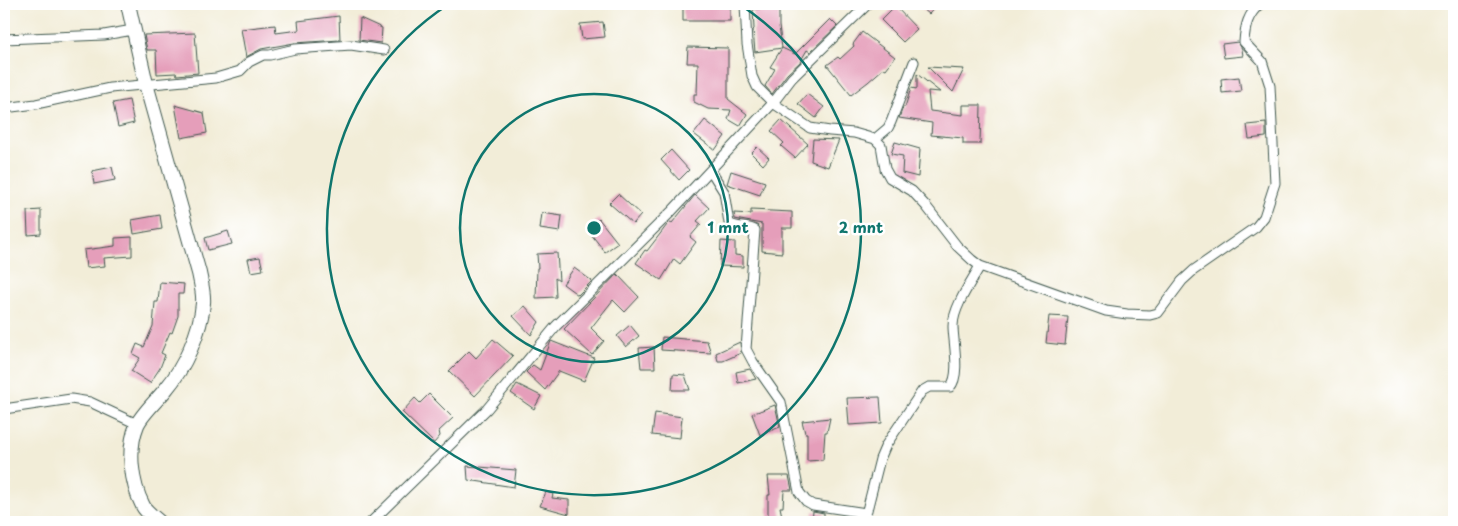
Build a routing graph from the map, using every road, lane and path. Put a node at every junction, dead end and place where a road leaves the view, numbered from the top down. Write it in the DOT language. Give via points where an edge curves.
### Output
graph roads {
  1 [pos="128,4"];
  2 [pos="745,4"];
  3 [pos="868,4"];
  4 [pos="1260,4"];
  5 [pos="133,30"];
  6 [pos="4,39"];
  7 [pos="384,50"];
  8 [pos="914,62"];
  9 [pos="146,84"];
  10 [pos="773,103"];
  11 [pos="4,108"];
  12 [pos="875,139"];
  13 [pos="711,171"];
  14 [pos="980,266"];
  15 [pos="4,409"];
  16 [pos="137,424"];
  17 [pos="866,512"];
  18 [pos="158,522"];
  19 [pos="370,522"];
  20 [pos="864,522"];
  1 -- 5 [label="main road"];
  2 -- 10 [label="street" via="752,76 757,87"];
  3 -- 10 [label="street" via="792,78"];
  4 -- 14 [label="street" via="1249,17 1244,42 1262,61 1270,86 1275,176 1271,200 1256,228 1194,270 1158,313 1150,315 1106,311"];
  5 -- 6 [label="street" via="104,35"];
  5 -- 9 [label="main road"];
  7 -- 9 [label="street" via="351,45 295,49 263,56 249,62 240,71 224,76"];
  8 -- 12 [label="street" via="888,128"];
  9 -- 11 [label="street"];
  9 -- 16 [label="main road" via="204,301 194,339 180,369"];
  10 -- 12 [label="street" via="810,128 854,132"];
  10 -- 13 [label="street"];
  12 -- 14 [label="street" via="881,145 885,170 890,178 912,192 957,246"];
  13 -- 17 [label="street" via="724,192 729,223 755,230 746,349 781,402 799,492 814,505"];
  13 -- 19 [label="street" via="556,326 486,409"];
  14 -- 17 [label="street" via="954,314 955,380 946,388 922,391 886,444"];
  15 -- 16 [label="street" via="71,400 90,402"];
  16 -- 18 [label="main road" via="132,448 133,474 143,508"];
  17 -- 20 [label="street"];
}
